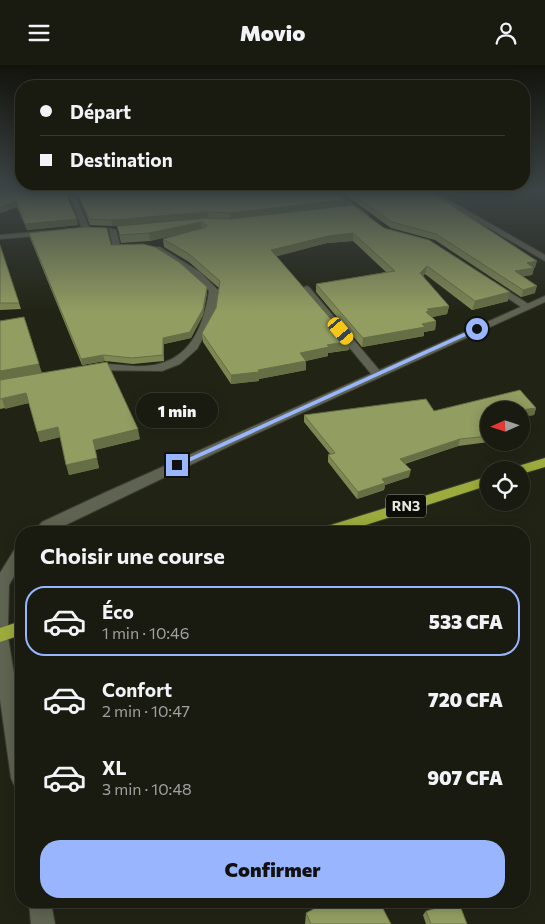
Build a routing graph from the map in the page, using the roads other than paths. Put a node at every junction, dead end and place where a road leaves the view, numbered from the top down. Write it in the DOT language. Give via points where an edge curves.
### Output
graph roads {
  1 [pos="57,232"];
  2 [pos="113,232"];
  3 [pos="499,232"];
  4 [pos="0,237"];
  5 [pos="167,241"];
  6 [pos="142,247"];
  7 [pos="545,259"];
  8 [pos="487,281"];
  9 [pos="306,289"];
  10 [pos="545,299"];
  11 [pos="527,307"];
  12 [pos="81,370"];
  13 [pos="376,373"];
  14 [pos="545,462"];
  15 [pos="530,467"];
  16 [pos="480,483"];
  17 [pos="47,526"];
  18 [pos="345,526"];
  19 [pos="15,561"];
  20 [pos="0,625"];
  21 [pos="15,630"];
  22 [pos="0,636"];
  23 [pos="15,737"];
  24 [pos="41,908"];
  25 [pos="43,924"];
  1 -- 4 [label="street"];
  2 -- 6 [label="street" via="116,247"];
  3 -- 7 [label="street"];
  5 -- 12 [label="street" via="150,245 197,274 214,291 210,316 193,347 176,362 162,368 105,366"];
  8 -- 11 [label="street"];
  9 -- 13 [label="street"];
  10 -- 11 [label="street"];
  11 -- 13 [label="street"];
  13 -- 17 [label="street"];
  14 -- 15 [label="highway"];
  16 -- 18 [label="highway, RN3"];
  19 -- 20 [label="street" via="1,585"];
  21 -- 22 [label="highway"];
  22 -- 23 [label="street"];
  24 -- 25 [label="street"];
}
